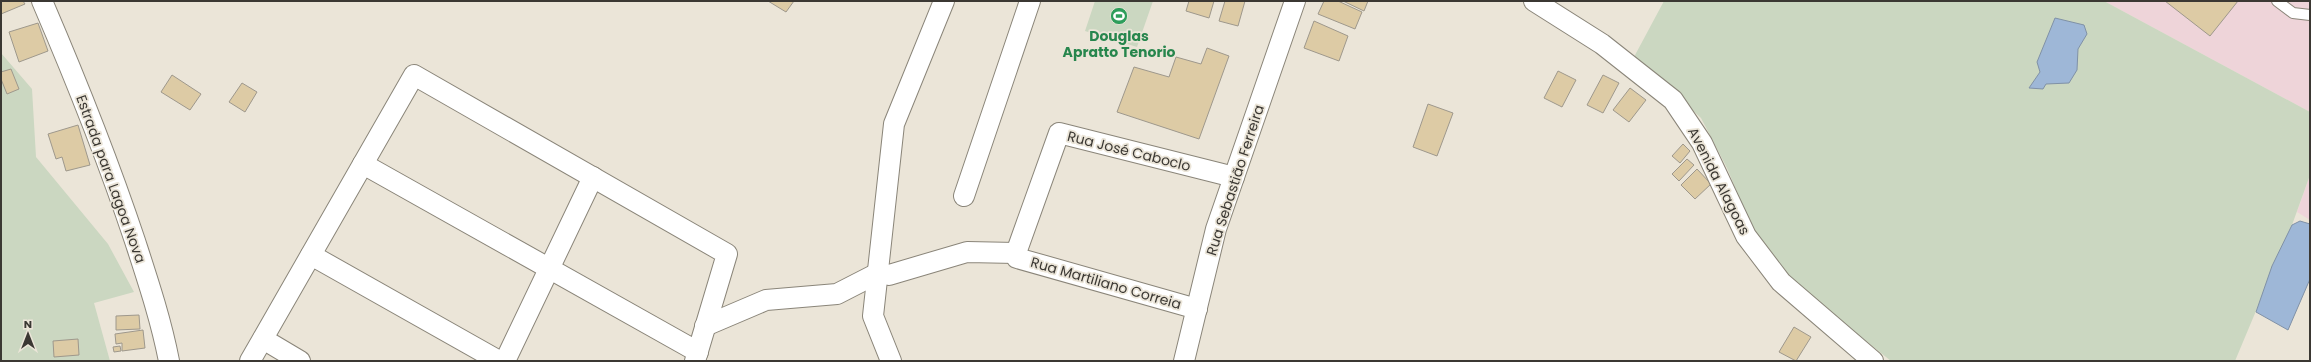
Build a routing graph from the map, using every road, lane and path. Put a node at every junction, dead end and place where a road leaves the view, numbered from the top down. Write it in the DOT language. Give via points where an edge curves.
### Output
graph roads {
  1 [pos="42,1"];
  2 [pos="944,1"];
  3 [pos="1030,1"];
  4 [pos="1295,1"];
  5 [pos="1534,1"];
  6 [pos="2277,1"];
  7 [pos="2310,15"];
  8 [pos="363,164"];
  9 [pos="1234,177"];
  10 [pos="593,178"];
  11 [pos="964,196"];
  12 [pos="311,254"];
  13 [pos="1016,255"];
  14 [pos="551,268"];
  15 [pos="878,273"];
  16 [pos="1197,309"];
  17 [pos="706,326"];
  18 [pos="263,339"];
  19 [pos="697,356"];
  20 [pos="169,361"];
  21 [pos="250,361"];
  22 [pos="300,361"];
  23 [pos="499,361"];
  24 [pos="505,361"];
  25 [pos="891,361"];
  26 [pos="1184,361"];
  27 [pos="1873,361"];
  1 -- 20 [label="street, Estrada para Lagoa Nova" via="71,67 118,190 161,321"];
  2 -- 15 [label="street" via="894,124"];
  3 -- 11 [label="street"];
  4 -- 9 [label="street, Rua Sebastião Ferreira"];
  5 -- 27 [label="street, Avenida Alagoas" via="1602,44 1673,100 1702,142 1746,236 1781,282"];
  6 -- 7 [label="lane" via="2293,13"];
  8 -- 10 [label="street" via="414,75"];
  8 -- 12 [label="street"];
  8 -- 14 [label="street"];
  9 -- 13 [label="street, Rua José Caboclo" via="1059,133"];
  9 -- 16 [label="street, Rua Sebastião Ferreira" via="1216,229"];
  10 -- 14 [label="street"];
  10 -- 17 [label="street" via="726,254"];
  12 -- 18 [label="street"];
  12 -- 23 [label="street"];
  13 -- 15 [label="street, Rua Martiliano Correia" via="967,252 889,275"];
  13 -- 16 [label="street, Rua Martiliano Correia"];
  14 -- 19 [label="street"];
  14 -- 24 [label="street"];
  15 -- 17 [label="street" via="837,294 766,300"];
  15 -- 25 [label="street" via="873,316"];
  16 -- 26 [label="street, Rua Sebastião Ferreira"];
  17 -- 19 [label="street"];
  18 -- 21 [label="street"];
  18 -- 22 [label="street"];
}
